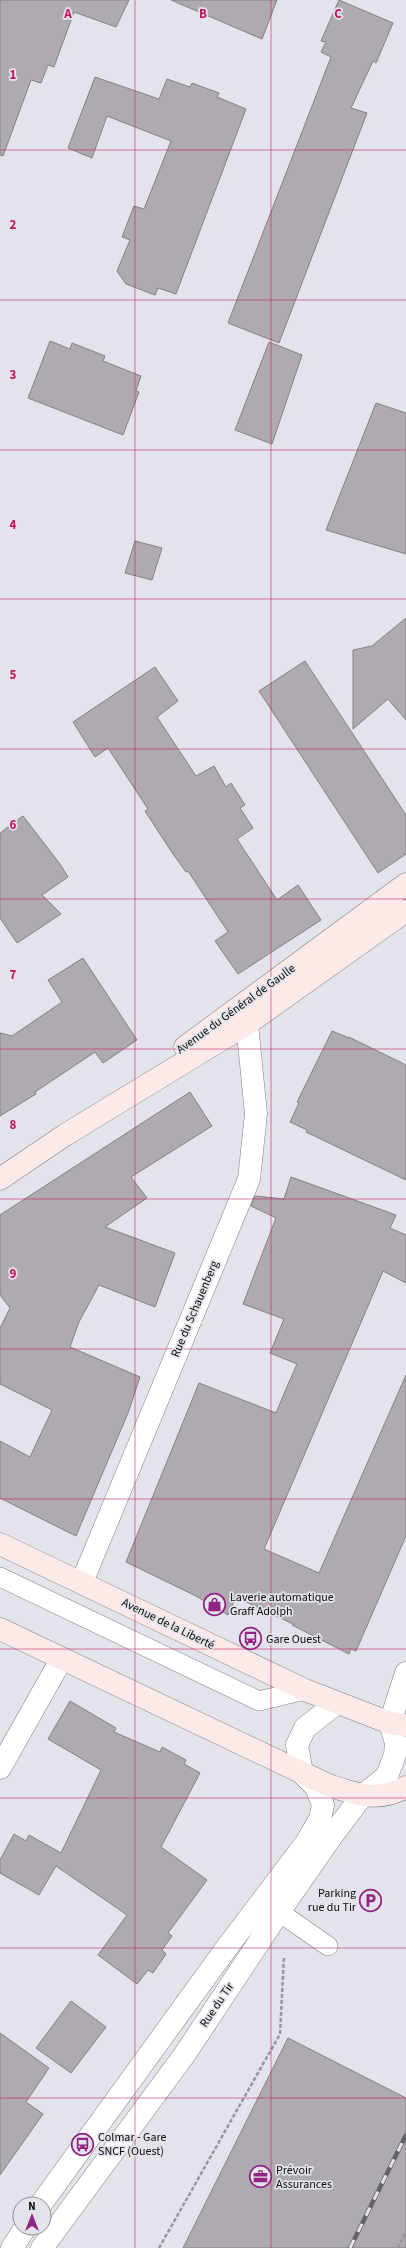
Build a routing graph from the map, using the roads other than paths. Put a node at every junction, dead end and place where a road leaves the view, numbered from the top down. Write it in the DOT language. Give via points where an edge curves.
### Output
graph roads {
  1 [pos="406,884"];
  2 [pos="406,911"];
  3 [pos="247,1024"];
  4 [pos="65,1135"];
  5 [pos="0,1179"];
  6 [pos="0,1544"];
  7 [pos="0,1577"];
  8 [pos="82,1582"];
  9 [pos="0,1629"];
  10 [pos="61,1660"];
  11 [pos="406,1673"];
  12 [pos="305,1690"];
  13 [pos="337,1703"];
  14 [pos="398,1724"];
  15 [pos="0,1768"];
  16 [pos="302,1773"];
  17 [pos="406,1787"];
  18 [pos="362,1796"];
  19 [pos="279,1912"];
  20 [pos="328,1946"];
  21 [pos="161,2040"];
  22 [pos="184,2054"];
  23 [pos="47,2196"];
  24 [pos="42,2248"];
  1 -- 4 [label="main road, Avenue du Général de Gaulle"];
  2 -- 3 [label="main road, Avenue du Général de Gaulle"];
  3 -- 4 [label="main road, Avenue du Général de Gaulle"];
  3 -- 8 [label="street, Rue du Schauenberg" via="256,1114 249,1179"];
  4 -- 5 [label="main road, Avenue du Général de Gaulle"];
  6 -- 8 [label="main road, Avenue de la Liberté"];
  7 -- 12 [label="lane" via="258,1701"];
  8 -- 12 [label="main road, Avenue de la Liberté"];
  9 -- 10 [label="main road"];
  10 -- 15 [label="street"];
  10 -- 16 [label="main road"];
  11 -- 14 [label="street"];
  12 -- 13 [label="main road, Avenue de la Liberté"];
  13 -- 14 [label="main road, Avenue de la Liberté"];
  13 -- 16 [label="street" via="305,1728 297,1745"];
  14 -- 18 [label="street" via="392,1766 387,1776"];
  16 -- 18 [label="main road"];
  16 -- 21 [label="street, Rue du Tir" via="316,1787 323,1805 320,1819 306,1843"];
  17 -- 18 [label="main road" via="380,1796"];
  18 -- 19 [label="street, Rue du Tir"];
  19 -- 20 [label="lane"];
  19 -- 22 [label="street, Rue du Tir"];
  21 -- 22 [label="street"];
  21 -- 23 [label="street, Rue du Tir"];
  22 -- 24 [label="street, Rue du Tir"];
}
